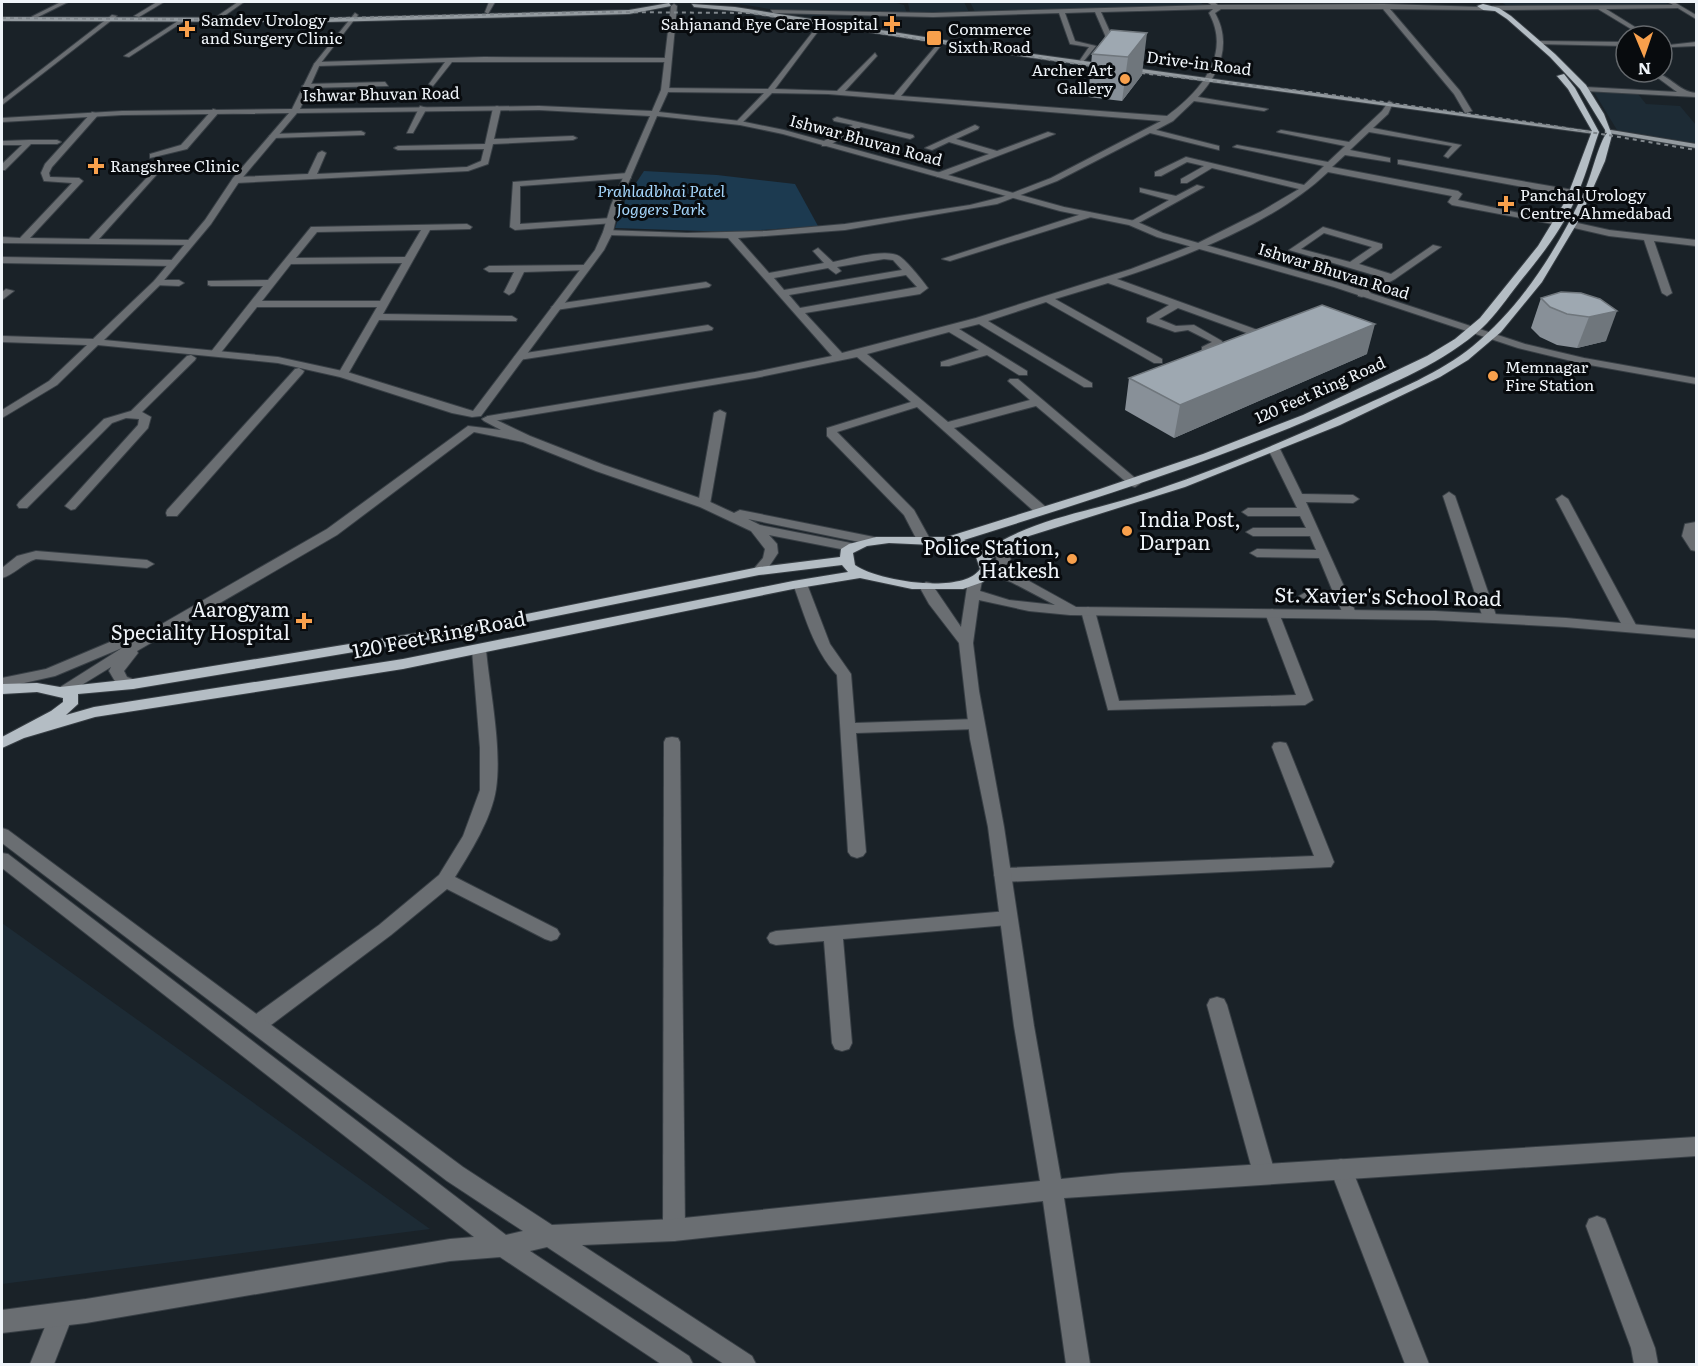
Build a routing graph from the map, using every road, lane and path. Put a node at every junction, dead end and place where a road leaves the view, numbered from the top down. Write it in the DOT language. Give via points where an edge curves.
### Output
graph roads {
  1 [pos="65,2"];
  2 [pos="161,2"];
  3 [pos="241,2"];
  4 [pos="492,2"];
  5 [pos="702,2"];
  6 [pos="715,2"];
  7 [pos="1211,2"];
  8 [pos="1473,2"];
  9 [pos="1671,2"];
  10 [pos="668,4"];
  11 [pos="1384,6"];
  12 [pos="1487,7"];
  13 [pos="1678,7"];
  14 [pos="686,8"];
  15 [pos="1218,8"];
  16 [pos="1598,8"];
  17 [pos="773,11"];
  18 [pos="1097,11"];
  19 [pos="488,12"];
  20 [pos="1062,12"];
  21 [pos="137,16"];
  22 [pos="2,17"];
  23 [pos="34,17"];
  24 [pos="354,17"];
  25 [pos="1696,17"];
  26 [pos="110,18"];
  27 [pos="218,18"];
  28 [pos="672,19"];
  29 [pos="183,20"];
  30 [pos="822,22"];
  31 [pos="1626,24"];
  32 [pos="941,42"];
  33 [pos="1539,43"];
  34 [pos="1614,44"];
  35 [pos="1696,44"];
  36 [pos="1674,45"];
  37 [pos="1094,46"];
  38 [pos="875,55"];
  39 [pos="127,56"];
  40 [pos="1121,58"];
  41 [pos="450,60"];
  42 [pos="667,60"];
  43 [pos="1083,60"];
  44 [pos="317,64"];
  45 [pos="1115,65"];
  46 [pos="1209,78"];
  47 [pos="385,84"];
  48 [pos="433,84"];
  49 [pos="1671,84"];
  50 [pos="306,86"];
  51 [pos="1585,89"];
  52 [pos="665,90"];
  53 [pos="771,90"];
  54 [pos="840,92"];
  55 [pos="1685,94"];
  56 [pos="1696,94"];
  57 [pos="897,96"];
  58 [pos="1195,99"];
  59 [pos="2,103"];
  60 [pos="1389,103"];
  61 [pos="423,108"];
  62 [pos="497,108"];
  63 [pos="1058,109"];
  64 [pos="1264,109"];
  65 [pos="216,111"];
  66 [pos="295,111"];
  67 [pos="1468,111"];
  68 [pos="95,114"];
  69 [pos="654,116"];
  70 [pos="837,119"];
  71 [pos="1052,119"];
  72 [pos="1170,119"];
  73 [pos="2,120"];
  74 [pos="740,123"];
  75 [pos="860,125"];
  76 [pos="975,127"];
  77 [pos="1368,129"];
  78 [pos="1150,130"];
  79 [pos="1595,130"];
  80 [pos="410,131"];
  81 [pos="1281,132"];
  82 [pos="361,133"];
  83 [pos="1608,133"];
  84 [pos="1052,134"];
  85 [pos="273,136"];
  86 [pos="910,137"];
  87 [pos="573,138"];
  88 [pos="949,139"];
  89 [pos="2,142"];
  90 [pos="29,142"];
  91 [pos="57,142"];
  92 [pos="489,144"];
  93 [pos="825,144"];
  94 [pos="1237,147"];
  95 [pos="398,148"];
  96 [pos="929,148"];
  97 [pos="1216,148"];
  98 [pos="1696,148"];
  99 [pos="1348,149"];
  100 [pos="322,153"];
  101 [pos="997,154"];
  102 [pos="153,156"];
  103 [pos="1448,156"];
  104 [pos="1387,160"];
  105 [pos="1401,162"];
  106 [pos="1211,165"];
  107 [pos="1329,167"];
  108 [pos="2,168"];
  109 [pos="156,170"];
  110 [pos="1158,174"];
  111 [pos="940,175"];
  112 [pos="628,176"];
  113 [pos="311,177"];
  114 [pos="236,180"];
  115 [pos="1184,181"];
  116 [pos="1200,187"];
  117 [pos="1306,188"];
  118 [pos="1143,190"];
  119 [pos="1573,193"];
  120 [pos="1015,196"];
  121 [pos="1175,199"];
  122 [pos="1088,215"];
  123 [pos="611,221"];
  124 [pos="1558,222"];
  125 [pos="1132,223"];
  126 [pos="1573,225"];
  127 [pos="427,227"];
  128 [pos="466,227"];
  129 [pos="608,232"];
  130 [pos="732,237"];
  131 [pos="1648,237"];
  132 [pos="2,240"];
  133 [pos="23,240"];
  134 [pos="92,242"];
  135 [pos="190,243"];
  136 [pos="1696,243"];
  137 [pos="1199,246"];
  138 [pos="1436,247"];
  139 [pos="818,251"];
  140 [pos="947,259"];
  141 [pos="2,260"];
  142 [pos="408,260"];
  143 [pos="287,261"];
  144 [pos="855,261"];
  145 [pos="173,263"];
  146 [pos="831,265"];
  147 [pos="1351,265"];
  148 [pos="520,268"];
  149 [pos="586,268"];
  150 [pos="489,269"];
  151 [pos="909,272"];
  152 [pos="767,276"];
  153 [pos="1392,277"];
  154 [pos="872,278"];
  155 [pos="1107,279"];
  156 [pos="845,282"];
  157 [pos="157,283"];
  158 [pos="179,283"];
  159 [pos="211,283"];
  160 [pos="270,283"];
  161 [pos="706,285"];
  162 [pos="509,292"];
  163 [pos="782,292"];
  164 [pos="1667,293"];
  165 [pos="1362,294"];
  166 [pos="1047,299"];
  167 [pos="862,301"];
  168 [pos="253,304"];
  169 [pos="383,304"];
  170 [pos="1177,304"];
  171 [pos="556,307"];
  172 [pos="798,311"];
  173 [pos="376,317"];
  174 [pos="512,319"];
  175 [pos="980,320"];
  176 [pos="708,328"];
  177 [pos="951,328"];
  178 [pos="1474,330"];
  179 [pos="1491,336"];
  180 [pos="2,339"];
  181 [pos="1273,339"];
  182 [pos="2,345"];
  183 [pos="94,345"];
  184 [pos="1206,349"];
  185 [pos="988,351"];
  186 [pos="859,353"];
  187 [pos="215,354"];
  188 [pos="519,357"];
  189 [pos="839,357"];
  190 [pos="191,358"];
  191 [pos="1158,361"];
  192 [pos="945,364"];
  193 [pos="299,371"];
  194 [pos="343,374"];
  195 [pos="1696,381"];
  196 [pos="1088,385"];
  197 [pos="1040,401"];
  198 [pos="919,403"];
  199 [pos="135,413"];
  200 [pos="720,413"];
  201 [pos="2,415"];
  202 [pos="479,416"];
  203 [pos="463,425"];
  204 [pos="948,426"];
  205 [pos="526,438"];
  206 [pos="1274,449"];
  207 [pos="1135,483"];
  208 [pos="1449,496"];
  209 [pos="1299,498"];
  210 [pos="1353,499"];
  211 [pos="1562,499"];
  212 [pos="23,505"];
  213 [pos="70,506"];
  214 [pos="710,507"];
  215 [pos="1042,511"];
  216 [pos="1248,512"];
  217 [pos="1305,512"];
  218 [pos="172,513"];
  219 [pos="1696,526"];
  220 [pos="756,528"];
  221 [pos="1253,532"];
  222 [pos="1315,532"];
  223 [pos="923,539"];
  224 [pos="950,540"];
  225 [pos="874,541"];
  226 [pos="1002,546"];
  227 [pos="1696,547"];
  228 [pos="1257,553"];
  229 [pos="849,554"];
  230 [pos="1324,554"];
  231 [pos="986,563"];
  232 [pos="147,564"];
  233 [pos="759,571"];
  234 [pos="2,574"];
  235 [pos="861,574"];
  236 [pos="1016,579"];
  237 [pos="800,584"];
  238 [pos="926,586"];
  239 [pos="974,587"];
  240 [pos="1306,596"];
  241 [pos="1342,596"];
  242 [pos="1083,611"];
  243 [pos="1272,613"];
  244 [pos="1349,613"];
  245 [pos="1490,618"];
  246 [pos="1630,627"];
  247 [pos="1696,634"];
  248 [pos="966,643"];
  249 [pos="138,644"];
  250 [pos="479,650"];
  251 [pos="2,683"];
  252 [pos="133,684"];
  253 [pos="2,689"];
  254 [pos="62,691"];
  255 [pos="976,724"];
  256 [pos="849,728"];
  257 [pos="24,733"];
  258 [pos="672,742"];
  259 [pos="2,743"];
  260 [pos="1280,747"];
  261 [pos="2,834"];
  262 [pos="857,852"];
  263 [pos="2,859"];
  264 [pos="1003,875"];
  265 [pos="445,880"];
  266 [pos="1008,918"];
  267 [pos="833,933"];
  268 [pos="551,934"];
  269 [pos="776,938"];
  270 [pos="1217,1005"];
  271 [pos="256,1025"];
  272 [pos="842,1043"];
  273 [pos="1696,1147"];
  274 [pos="1341,1169"];
  275 [pos="1264,1173"];
  276 [pos="1052,1190"];
  277 [pos="1597,1226"];
  278 [pos="674,1230"];
  279 [pos="549,1236"];
  280 [pos="503,1246"];
  281 [pos="61,1315"];
  282 [pos="2,1322"];
  283 [pos="42,1365"];
  284 [pos="681,1365"];
  285 [pos="744,1365"];
  286 [pos="1078,1365"];
  287 [pos="1418,1365"];
  288 [pos="1646,1365"];
  1 -- 23 [label="street"];
  2 -- 21 [label="street"];
  3 -- 27 [label="street"];
  4 -- 19 [label="street"];
  5 -- 14 [label="main road"];
  6 -- 17 [label="main road, Drive-in Road"];
  7 -- 15 [label="street"];
  8 -- 12 [label="main road"];
  9 -- 13 [label="street"];
  10 -- 14 [label="main road"];
  10 -- 19 [label="main road"];
  10 -- 24 [label="main road" via="629,12"];
  10 -- 28 [label="street"];
  11 -- 12 [label="street"];
  11 -- 15 [label="street"];
  11 -- 67 [label="street"];
  12 -- 16 [label="street"];
  12 -- 33 [label="main road"];
  12 -- 79 [label="main road" via="1557,71"];
  13 -- 16 [label="street"];
  13 -- 25 [label="street"];
  14 -- 28 [label="street"];
  14 -- 30 [label="main road, Drive-in Road" via="735,9"];
  15 -- 18 [label="street"];
  15 -- 46 [label="street" via="1212,13 1220,28 1220,56"];
  16 -- 31 [label="street"];
  17 -- 20 [label="street" via="933,15"];
  17 -- 43 [label="main road, Drive-in Road"];
  18 -- 20 [label="street"];
  18 -- 37 [label="street" via="1112,43"];
  19 -- 24 [label="main road"];
  20 -- 37 [label="street" via="1072,43"];
  21 -- 26 [label="main road"];
  21 -- 27 [label="main road"];
  22 -- 23 [label="main road"];
  23 -- 26 [label="main road"];
  24 -- 27 [label="main road"];
  24 -- 44 [label="street"];
  26 -- 29 [label="main road"];
  26 -- 59 [label="street"];
  27 -- 29 [label="main road"];
  28 -- 42 [label="street"];
  29 -- 39 [label="street"];
  30 -- 32 [label="main road, Drive-in Road"];
  30 -- 53 [label="street"];
  32 -- 46 [label="main road, Drive-in Road"];
  32 -- 57 [label="street"];
  33 -- 34 [label="street"];
  33 -- 51 [label="main road"];
  35 -- 36 [label="street"];
  37 -- 43 [label="street"];
  38 -- 54 [label="street"];
  40 -- 45 [label="street"];
  41 -- 42 [label="street"];
  41 -- 44 [label="street"];
  41 -- 48 [label="street"];
  42 -- 52 [label="street"];
  43 -- 45 [label="main road, Drive-in Road"];
  44 -- 50 [label="street"];
  45 -- 46 [label="main road, Drive-in Road"];
  46 -- 58 [label="street"];
  46 -- 60 [label="main road, Drive-in Road"];
  46 -- 67 [label="main road, Drive-in Road"];
  47 -- 50 [label="street"];
  49 -- 55 [label="street"];
  50 -- 66 [label="street"];
  51 -- 55 [label="street"];
  51 -- 83 [label="main road"];
  52 -- 53 [label="street"];
  52 -- 69 [label="street"];
  53 -- 54 [label="street"];
  53 -- 74 [label="street"];
  54 -- 57 [label="street"];
  55 -- 56 [label="street"];
  57 -- 63 [label="street"];
  58 -- 64 [label="street"];
  58 -- 72 [label="street"];
  60 -- 77 [label="street"];
  60 -- 79 [label="main road, Drive-in Road"];
  61 -- 62 [label="street, Ishwar Bhuvan Road"];
  61 -- 66 [label="street, Ishwar Bhuvan Road"];
  61 -- 80 [label="street"];
  62 -- 69 [label="street, Ishwar Bhuvan Road"];
  62 -- 92 [label="street"];
  63 -- 71 [label="street"];
  63 -- 72 [label="street"];
  65 -- 66 [label="street, Ishwar Bhuvan Road"];
  65 -- 68 [label="street, Ishwar Bhuvan Road"];
  65 -- 102 [label="street" via="184,147"];
  66 -- 85 [label="street"];
  67 -- 79 [label="main road, Drive-in Road"];
  68 -- 73 [label="street, Ishwar Bhuvan Road"];
  68 -- 133 [label="street" via="45,173 47,179 79,181"];
  69 -- 74 [label="street, Ishwar Bhuvan Road"];
  69 -- 112 [label="street"];
  70 -- 75 [label="street"];
  72 -- 78 [label="street"];
  74 -- 93 [label="street, Ishwar Bhuvan Road"];
  75 -- 86 [label="street"];
  75 -- 93 [label="street"];
  76 -- 88 [label="street"];
  77 -- 99 [label="street"];
  77 -- 103 [label="street" via="1457,146"];
  78 -- 97 [label="street"];
  78 -- 120 [label="street"];
  79 -- 83 [label="main road"];
  79 -- 119 [label="main road, 120 Feet Ring Road"];
  81 -- 99 [label="street"];
  82 -- 85 [label="street"];
  83 -- 98 [label="main road"];
  83 -- 126 [label="main road, 120 Feet Ring Road" via="1605,150"];
  84 -- 101 [label="street"];
  85 -- 114 [label="street"];
  87 -- 92 [label="street"];
  88 -- 96 [label="street"];
  88 -- 101 [label="street"];
  89 -- 90 [label="street"];
  90 -- 91 [label="street"];
  90 -- 108 [label="street"];
  92 -- 95 [label="street"];
  92 -- 113 [label="street" via="485,162 468,170"];
  93 -- 111 [label="street, Ishwar Bhuvan Road"];
  94 -- 107 [label="street"];
  99 -- 104 [label="street"];
  99 -- 107 [label="street"];
  100 -- 113 [label="street"];
  101 -- 111 [label="street"];
  105 -- 119 [label="street"];
  106 -- 110 [label="street" via="1186,159"];
  106 -- 115 [label="street"];
  106 -- 117 [label="street"];
  107 -- 117 [label="street"];
  107 -- 124 [label="street" via="1458,194 1452,202"];
  109 -- 134 [label="street"];
  111 -- 120 [label="street, Ishwar Bhuvan Road"];
  112 -- 123 [label="street"];
  112 -- 123 [label="street" via="516,184 515,227"];
  113 -- 114 [label="street"];
  114 -- 135 [label="street"];
  116 -- 121 [label="street"];
  117 -- 137 [label="street"];
  118 -- 121 [label="street"];
  119 -- 124 [label="main road, 120 Feet Ring Road"];
  120 -- 122 [label="street, Ishwar Bhuvan Road"];
  120 -- 130 [label="street" via="857,226"];
  121 -- 125 [label="street"];
  122 -- 125 [label="street, Ishwar Bhuvan Road"];
  122 -- 140 [label="street"];
  123 -- 129 [label="street"];
  124 -- 178 [label="main road, 120 Feet Ring Road" via="1497,306"];
  125 -- 137 [label="street, Ishwar Bhuvan Road"];
  126 -- 131 [label="street"];
  126 -- 179 [label="main road, 120 Feet Ring Road"];
  127 -- 128 [label="street"];
  127 -- 142 [label="street"];
  127 -- 143 [label="street" via="314,228"];
  129 -- 130 [label="street"];
  129 -- 149 [label="street"];
  130 -- 152 [label="street"];
  131 -- 136 [label="street"];
  131 -- 164 [label="street"];
  132 -- 133 [label="street"];
  133 -- 134 [label="street"];
  134 -- 135 [label="street"];
  135 -- 145 [label="street"];
  137 -- 155 [label="street"];
  137 -- 165 [label="street, Ishwar Bhuvan Road"];
  138 -- 153 [label="street"];
  139 -- 146 [label="street"];
  141 -- 145 [label="street"];
  142 -- 143 [label="street"];
  142 -- 169 [label="street"];
  143 -- 160 [label="street"];
  144 -- 146 [label="street"];
  144 -- 151 [label="street" via="896,258"];
  144 -- 154 [label="street"];
  145 -- 157 [label="street"];
  146 -- 152 [label="street"];
  146 -- 156 [label="street"];
  147 -- 147 [label="street" via="1328,259 1294,250 1323,230 1379,246"];
  147 -- 153 [label="street"];
  148 -- 149 [label="street"];
  148 -- 150 [label="street"];
  148 -- 162 [label="street"];
  149 -- 171 [label="street"];
  151 -- 154 [label="street"];
  151 -- 167 [label="street" via="923,288"];
  152 -- 163 [label="street"];
  153 -- 165 [label="street"];
  154 -- 156 [label="street"];
  155 -- 166 [label="street"];
  155 -- 170 [label="street"];
  156 -- 163 [label="street"];
  156 -- 167 [label="street"];
  157 -- 158 [label="street"];
  157 -- 183 [label="street"];
  159 -- 160 [label="street"];
  160 -- 168 [label="street"];
  161 -- 171 [label="street"];
  163 -- 172 [label="street"];
  165 -- 178 [label="street, Ishwar Bhuvan Road"];
  166 -- 175 [label="street"];
  166 -- 191 [label="street"];
  167 -- 172 [label="street"];
  168 -- 169 [label="street"];
  168 -- 187 [label="street"];
  169 -- 173 [label="street"];
  170 -- 181 [label="street"];
  170 -- 184 [label="street" via="1151,320 1175,329 1190,327 1217,341 1217,345"];
  171 -- 188 [label="street"];
  172 -- 189 [label="street"];
  173 -- 174 [label="street"];
  173 -- 194 [label="street"];
  175 -- 177 [label="street"];
  175 -- 196 [label="street"];
  176 -- 188 [label="street"];
  177 -- 185 [label="street"];
  177 -- 186 [label="street"];
  178 -- 179 [label="street, Ishwar Bhuvan Road"];
  178 -- 207 [label="main road, 120 Feet Ring Road" via="1407,371 1335,405"];
  179 -- 195 [label="street, Ishwar Bhuvan Road" via="1584,361"];
  179 -- 206 [label="main road, 120 Feet Ring Road" via="1443,371"];
  180 -- 183 [label="street"];
  182 -- 183 [label="street"];
  183 -- 187 [label="street"];
  183 -- 190 [label="street"];
  183 -- 201 [label="street" via="53,383"];
  185 -- 192 [label="street"];
  185 -- 197 [label="street"];
  186 -- 189 [label="street"];
  186 -- 198 [label="street"];
  187 -- 194 [label="street" via="278,360"];
  188 -- 202 [label="street"];
  189 -- 202 [label="street" via="755,375"];
  190 -- 193 [label="street" via="271,364"];
  190 -- 199 [label="street"];
  193 -- 203 [label="street" via="333,378"];
  193 -- 218 [label="street"];
  194 -- 202 [label="street"];
  197 -- 204 [label="street"];
  197 -- 207 [label="street"];
  198 -- 204 [label="street"];
  198 -- 223 [label="street" via="831,430 909,513"];
  199 -- 212 [label="street" via="108,421"];
  199 -- 213 [label="street" via="145,417 144,426"];
  200 -- 214 [label="street"];
  202 -- 203 [label="street"];
  202 -- 203 [label="street" via="487,422"];
  202 -- 205 [label="street"];
  203 -- 205 [label="street"];
  203 -- 249 [label="street" via="332,532"];
  203 -- 251 [label="street" via="323,529 129,640 50,673"];
  204 -- 215 [label="street"];
  205 -- 214 [label="street"];
  206 -- 209 [label="street"];
  206 -- 226 [label="main road, 120 Feet Ring Road" via="1154,494 1022,534"];
  207 -- 215 [label="main road, 120 Feet Ring Road"];
  208 -- 245 [label="street"];
  209 -- 210 [label="street"];
  209 -- 217 [label="street"];
  211 -- 246 [label="street"];
  214 -- 220 [label="street"];
  214 -- 225 [label="street"];
  215 -- 224 [label="main road, 120 Feet Ring Road"];
  216 -- 217 [label="street"];
  217 -- 222 [label="street"];
  219 -- 227 [label="street" via="1690,527 1689,536"];
  220 -- 229 [label="street"];
  220 -- 233 [label="street" via="773,551"];
  221 -- 222 [label="street"];
  222 -- 230 [label="street"];
  223 -- 224 [label="main road, 120 Feet Ring Road"];
  223 -- 225 [label="main road, 120 Feet Ring Road"];
  224 -- 231 [label="main road" via="975,548"];
  225 -- 229 [label="main road, 120 Feet Ring Road"];
  226 -- 231 [label="main road, 120 Feet Ring Road"];
  226 -- 236 [label="street" via="1004,564"];
  228 -- 230 [label="street"];
  229 -- 233 [label="main road, 120 Feet Ring Road"];
  229 -- 235 [label="main road" via="851,568"];
  230 -- 241 [label="street"];
  231 -- 236 [label="street"];
  231 -- 239 [label="main road, 120 Feet Ring Road"];
  232 -- 234 [label="street" via="36,555 22,559"];
  233 -- 252 [label="main road, 120 Feet Ring Road" via="497,624"];
  235 -- 237 [label="main road, 120 Feet Ring Road"];
  235 -- 238 [label="main road"];
  236 -- 242 [label="street"];
  237 -- 250 [label="main road, 120 Feet Ring Road"];
  237 -- 256 [label="street" via="828,654 844,674"];
  238 -- 239 [label="main road"];
  238 -- 248 [label="street"];
  239 -- 242 [label="street, St. Xavier's School Road" via="992,602"];
  239 -- 248 [label="street"];
  240 -- 241 [label="street"];
  241 -- 244 [label="street"];
  242 -- 243 [label="street, St. Xavier's School Road"];
  242 -- 243 [label="street" via="1113,706 1305,700"];
  243 -- 244 [label="street, St. Xavier's School Road"];
  244 -- 245 [label="street, St. Xavier's School Road"];
  245 -- 246 [label="street, St. Xavier's School Road"];
  246 -- 247 [label="street, St. Xavier's School Road"];
  248 -- 255 [label="street"];
  249 -- 252 [label="street" via="116,671 121,680"];
  249 -- 254 [label="street"];
  250 -- 257 [label="main road, 120 Feet Ring Road" via="94,712"];
  250 -- 265 [label="street" via="488,790 471,837"];
  252 -- 254 [label="main road, 120 Feet Ring Road"];
  253 -- 254 [label="main road, 120 Feet Ring Road"];
  254 -- 257 [label="main road" via="71,696 70,704"];
  255 -- 256 [label="street"];
  255 -- 264 [label="street"];
  256 -- 262 [label="street"];
  257 -- 259 [label="main road"];
  258 -- 278 [label="street"];
  260 -- 264 [label="street" via="1325,862"];
  261 -- 271 [label="street"];
  263 -- 280 [label="street"];
  264 -- 266 [label="street"];
  265 -- 268 [label="street"];
  265 -- 271 [label="street" via="385,930"];
  266 -- 267 [label="street"];
  266 -- 276 [label="street"];
  267 -- 269 [label="street"];
  267 -- 272 [label="street"];
  270 -- 275 [label="street"];
  271 -- 279 [label="street" via="455,1174"];
  273 -- 274 [label="street"];
  274 -- 275 [label="street"];
  274 -- 287 [label="street"];
  275 -- 276 [label="street"];
  276 -- 278 [label="street"];
  276 -- 286 [label="street"];
  277 -- 288 [label="street"];
  278 -- 279 [label="street"];
  279 -- 280 [label="street"];
  279 -- 285 [label="street"];
  280 -- 281 [label="street" via="450,1250"];
  280 -- 284 [label="street"];
  281 -- 282 [label="street"];
  281 -- 283 [label="street"];
}
